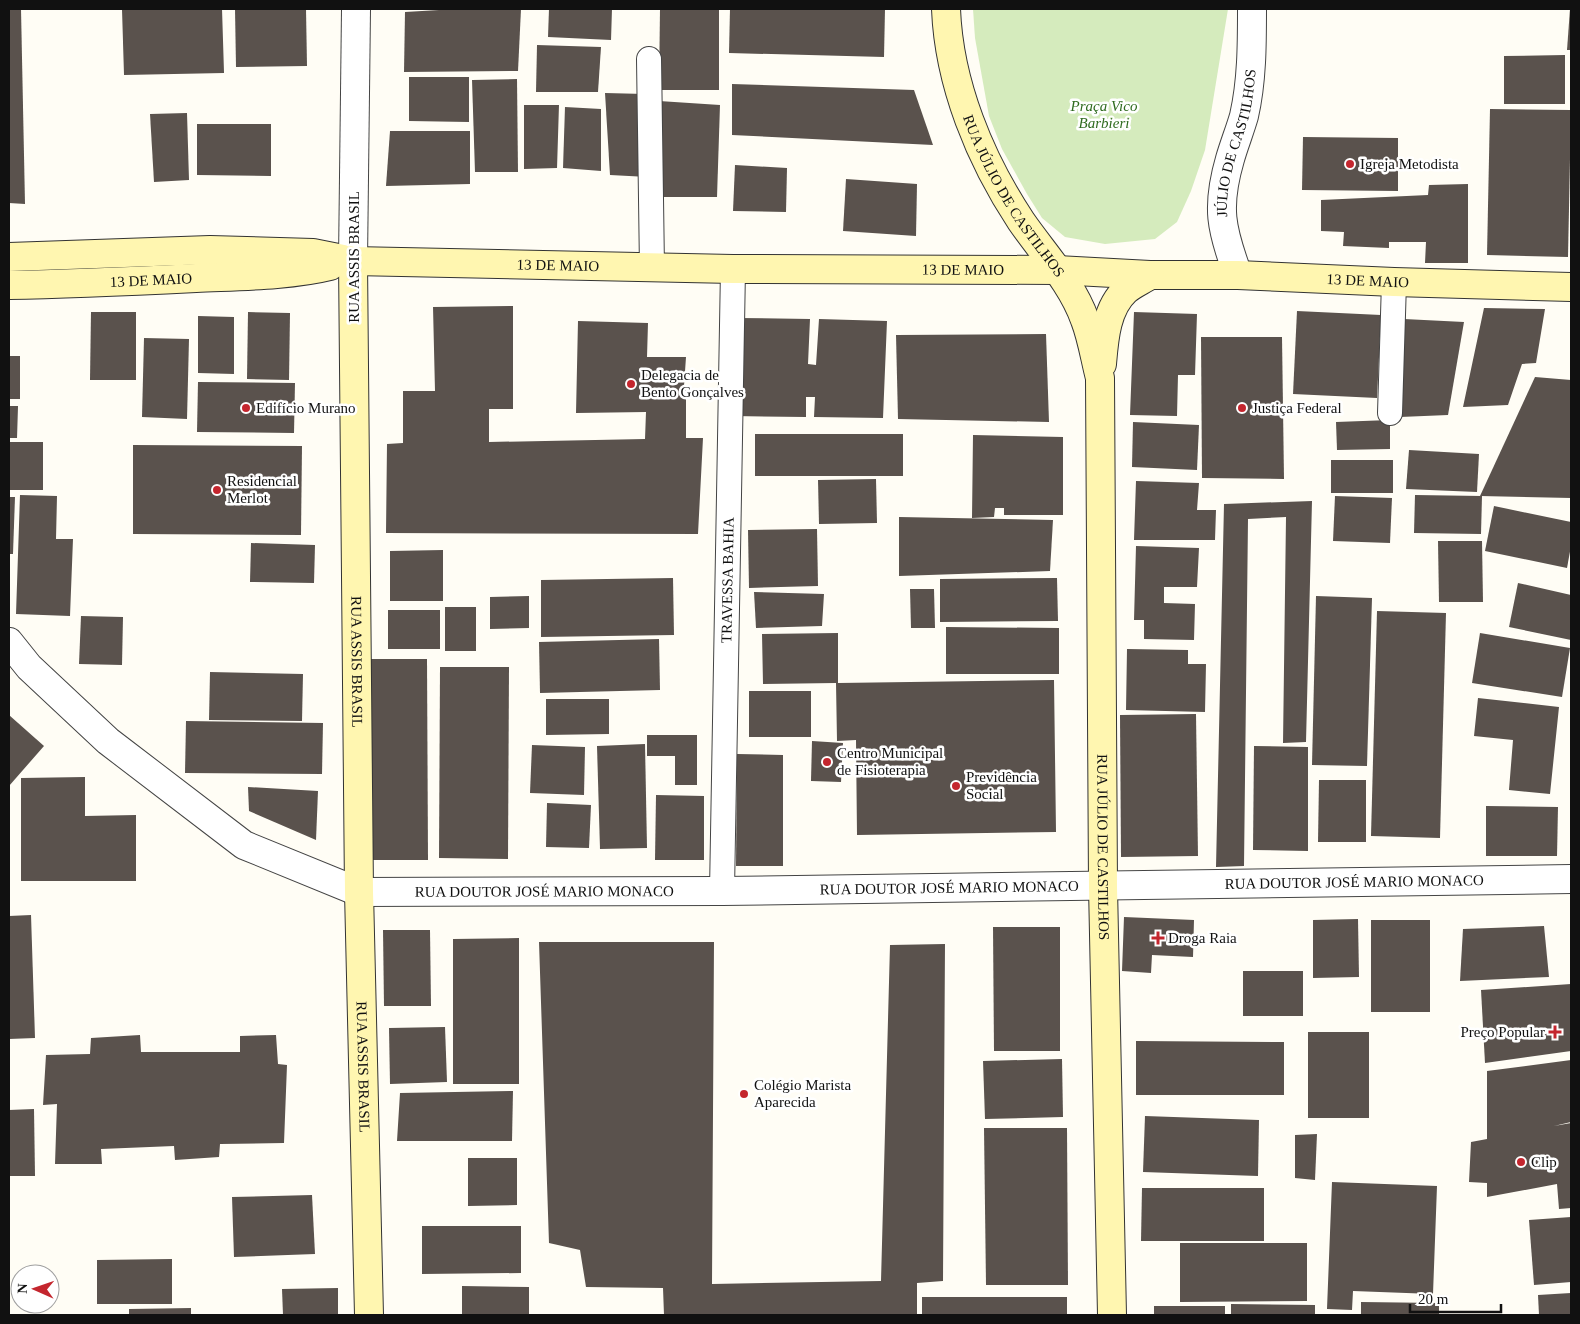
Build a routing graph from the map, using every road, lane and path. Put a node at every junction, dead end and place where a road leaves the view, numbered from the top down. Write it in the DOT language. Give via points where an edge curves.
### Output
graph roads {
  1 [pos="356,9"];
  2 [pos="946,9"];
  3 [pos="1252,9"];
  4 [pos="649,59"];
  5 [pos="9,256"];
  6 [pos="353,261"];
  7 [pos="652,268"];
  8 [pos="734,269"];
  9 [pos="1057,270"];
  10 [pos="1150,275"];
  11 [pos="1238,275"];
  12 [pos="1394,282"];
  13 [pos="9,285"];
  14 [pos="1571,287"];
  15 [pos="1100,378"];
  16 [pos="1390,413"];
  17 [pos="9,642"];
  18 [pos="1571,879"];
  19 [pos="1103,887"];
  20 [pos="722,891"];
  21 [pos="358,892"];
  22 [pos="369,1315"];
  23 [pos="1112,1315"];
  1 -- 6 [label="street, RUA ASSIS BRASIL"];
  2 -- 9 [label="main road, RUA JÚLIO DE CASTILHOS" via="946,26 957,79 984,155 1003,193"];
  3 -- 11 [label="street, JÚLIO DE CASTILHOS" via="1251,71 1244,115 1222,193 1221,215 1226,243"];
  4 -- 7 [label="street"];
  5 -- 6 [label="main road, 13 DE MAIO" via="210,250 313,253"];
  6 -- 7 [label="main road, 13 DE MAIO"];
  6 -- 13 [label="main road, 13 DE MAIO" via="286,272"];
  6 -- 21 [label="main road, RUA ASSIS BRASIL"];
  7 -- 8 [label="main road, 13 DE MAIO"];
  8 -- 9 [label="main road, 13 DE MAIO"];
  8 -- 20 [label="street, TRAVESSA BAHIA"];
  9 -- 10 [label="main road, 13 DE MAIO"];
  9 -- 15 [label="main road, RUA JÚLIO DE CASTILHOS" via="1085,320"];
  10 -- 11 [label="main road, 13 DE MAIO"];
  10 -- 15 [label="main road, RUA JÚLIO DE CASTILHOS" via="1126,290 1114,305 1104,336"];
  11 -- 12 [label="main road, 13 DE MAIO"];
  12 -- 14 [label="main road, 13 DE MAIO"];
  12 -- 16 [label="street"];
  15 -- 19 [label="main road, RUA JÚLIO DE CASTILHOS"];
  17 -- 21 [label="street" via="29,667 108,741 244,845"];
  18 -- 19 [label="street, RUA DOUTOR JOSÉ MARIO MONACO"];
  19 -- 20 [label="street, RUA DOUTOR JOSÉ MARIO MONACO"];
  19 -- 23 [label="main road, RUA JÚLIO DE CASTILHOS"];
  20 -- 21 [label="street, RUA DOUTOR JOSÉ MARIO MONACO"];
  21 -- 22 [label="main road, RUA ASSIS BRASIL"];
}
